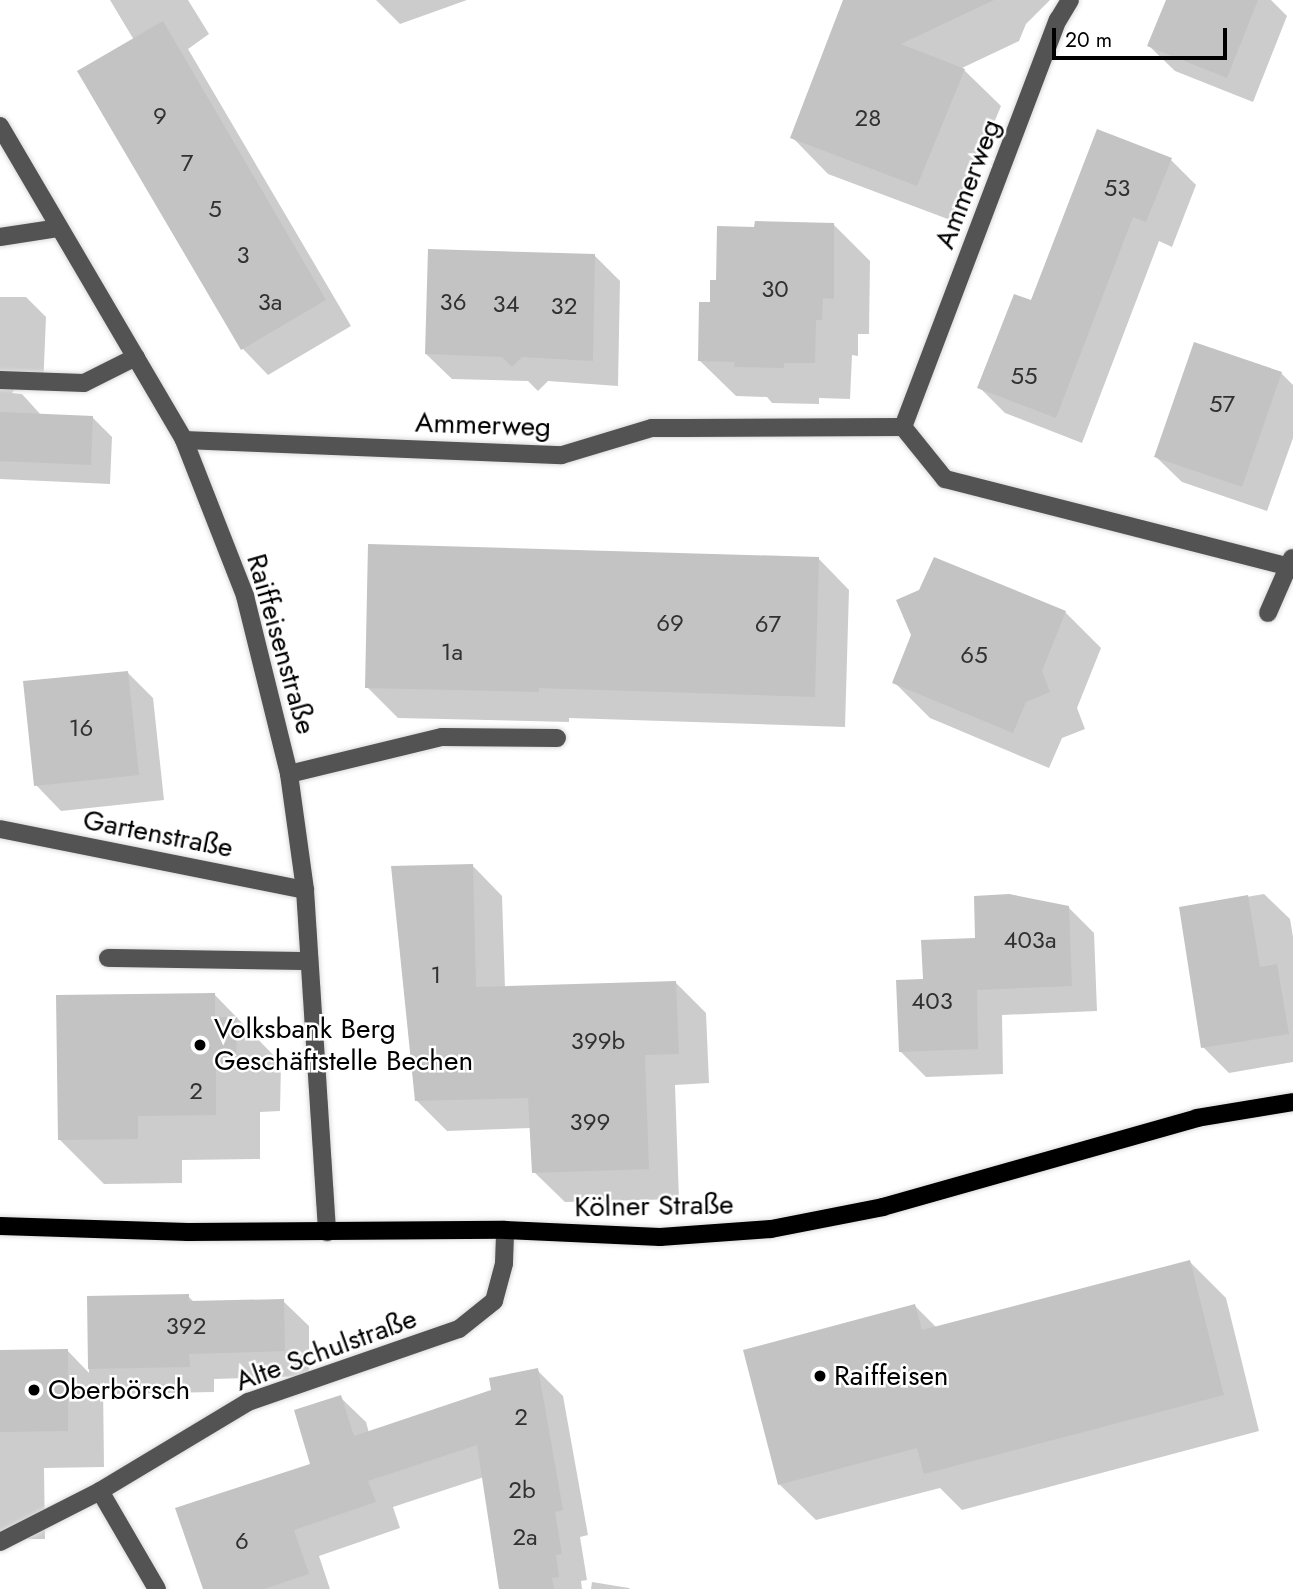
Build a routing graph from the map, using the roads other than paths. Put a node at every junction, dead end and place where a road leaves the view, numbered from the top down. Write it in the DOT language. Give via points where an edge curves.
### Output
graph roads {
  1 [pos="1070,0"];
  2 [pos="0,126"];
  3 [pos="58,228"];
  4 [pos="0,237"];
  5 [pos="136,357"];
  6 [pos="0,380"];
  7 [pos="903,427"];
  8 [pos="184,440"];
  9 [pos="1291,562"];
  10 [pos="1268,613"];
  11 [pos="558,738"];
  12 [pos="289,774"];
  13 [pos="0,829"];
  14 [pos="305,890"];
  15 [pos="108,958"];
  16 [pos="309,961"];
  17 [pos="1293,1101"];
  18 [pos="0,1226"];
  19 [pos="505,1230"];
  20 [pos="327,1232"];
  21 [pos="100,1492"];
  22 [pos="0,1542"];
  23 [pos="156,1589"];
  1 -- 7 [label="street, Ammerweg"];
  2 -- 3 [label="street, Raiffeisenstraße"];
  3 -- 4 [label="street"];
  3 -- 5 [label="street, Raiffeisenstraße"];
  5 -- 6 [label="street" via="83,383"];
  5 -- 8 [label="street, Raiffeisenstraße"];
  7 -- 8 [label="street, Ammerweg" via="652,428 562,455"];
  7 -- 9 [label="street" via="945,479"];
  8 -- 12 [label="street, Raiffeisenstraße" via="245,596"];
  9 -- 10 [label="street"];
  11 -- 12 [label="street" via="442,737"];
  12 -- 14 [label="street, Raiffeisenstraße"];
  13 -- 14 [label="street, Gartenstraße"];
  14 -- 16 [label="street, Raiffeisenstraße"];
  15 -- 16 [label="street"];
  16 -- 20 [label="street, Raiffeisenstraße"];
  17 -- 19 [label="main road, Kölner Straße" via="1196,1118 883,1207 771,1229 660,1237"];
  18 -- 20 [label="main road, Kölner Straße"];
  19 -- 20 [label="main road, Kölner Straße"];
  19 -- 21 [label="street, Alte Schulstraße" via="504,1264 494,1301 459,1329 248,1402"];
  21 -- 22 [label="street, Alte Schulstraße"];
  21 -- 23 [label="street"];
}
